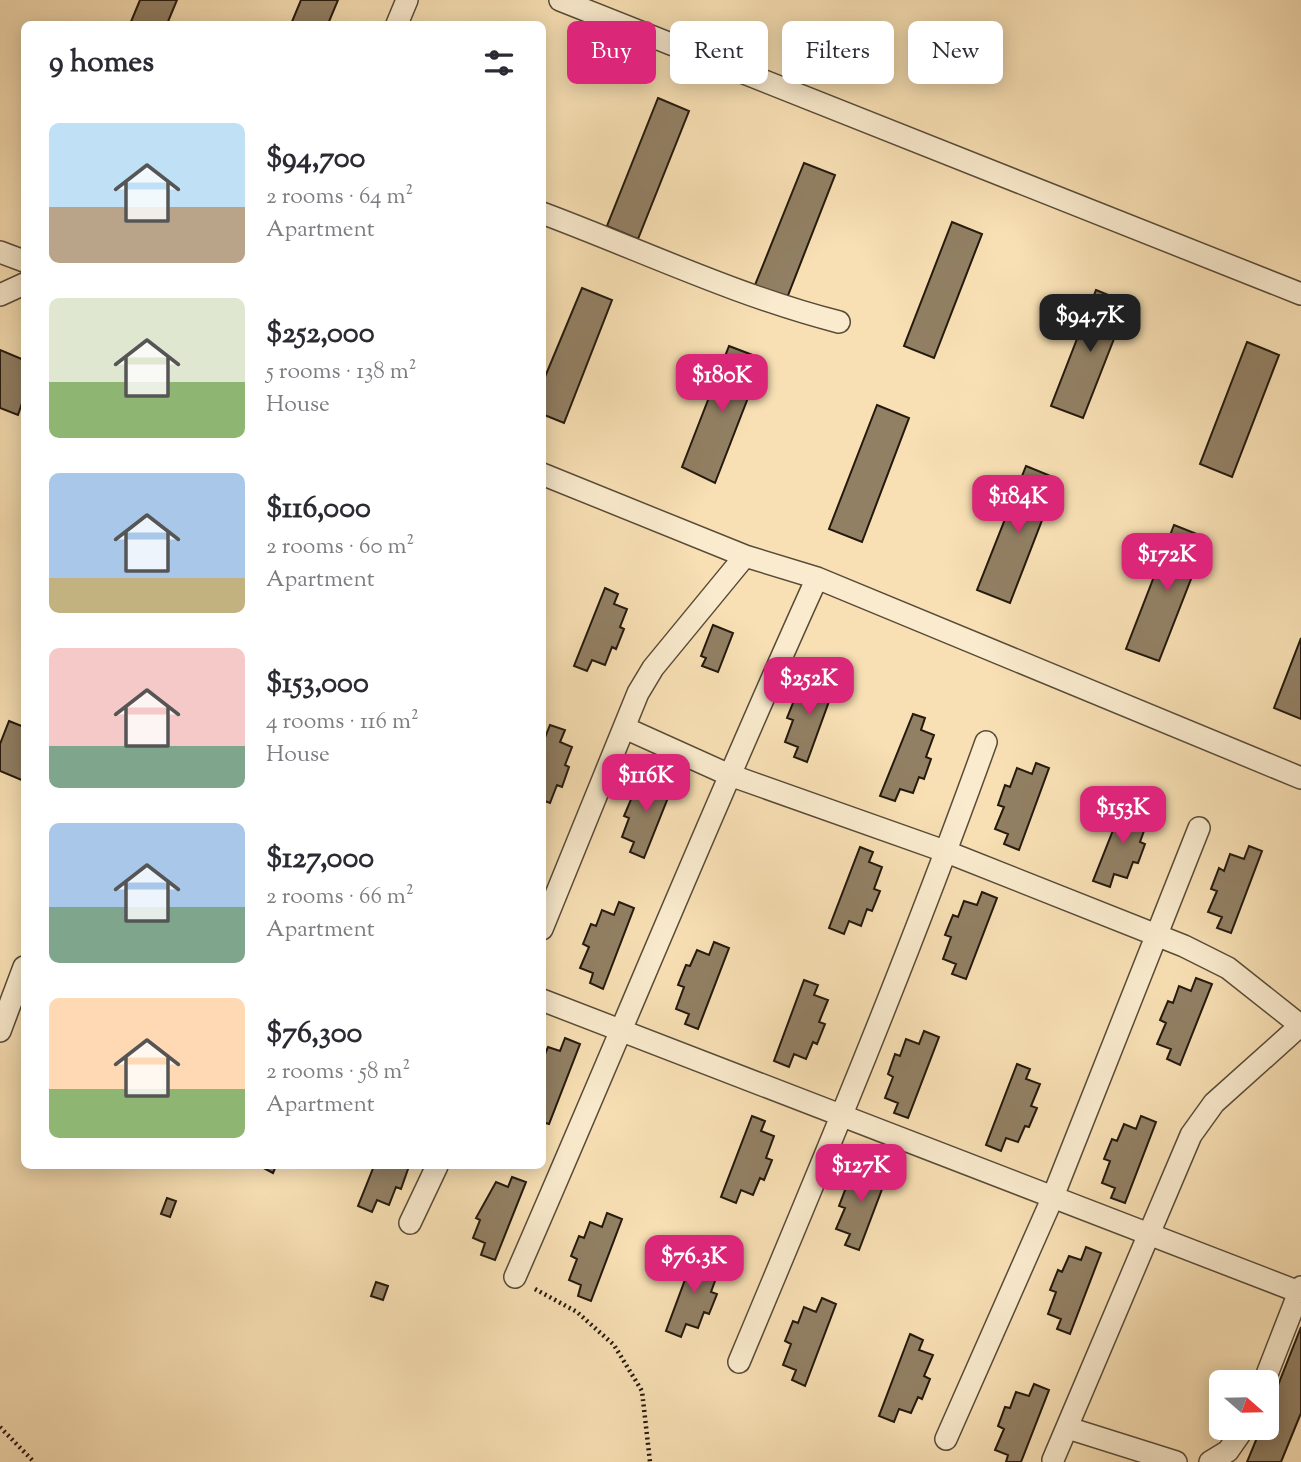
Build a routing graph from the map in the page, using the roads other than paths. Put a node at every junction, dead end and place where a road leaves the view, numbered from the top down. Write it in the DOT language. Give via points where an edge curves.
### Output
graph roads {
  1 [pos="407,0"];
  2 [pos="561,0"];
  3 [pos="398,21"];
  4 [pos="546,215"];
  5 [pos="0,252"];
  6 [pos="21,260"];
  7 [pos="21,285"];
  8 [pos="0,295"];
  9 [pos="1301,295"];
  10 [pos="839,322"];
  11 [pos="546,476"];
  12 [pos="745,556"];
  13 [pos="817,578"];
  14 [pos="625,728"];
  15 [pos="986,742"];
  16 [pos="727,774"];
  17 [pos="1301,778"];
  18 [pos="1199,828"];
  19 [pos="947,852"];
  20 [pos="546,919"];
  21 [pos="1155,935"];
  22 [pos="21,975"];
  23 [pos="546,1002"];
  24 [pos="1301,1025"];
  25 [pos="0,1031"];
  26 [pos="622,1033"];
  27 [pos="841,1116"];
  28 [pos="436,1169"];
  29 [pos="1052,1199"];
  30 [pos="410,1223"];
  31 [pos="1148,1235"];
  32 [pos="515,1277"];
  33 [pos="1300,1290"];
  34 [pos="739,1362"];
  35 [pos="1269,1370"];
  36 [pos="1068,1428"];
  37 [pos="946,1439"];
  38 [pos="1236,1440"];
  39 [pos="1053,1460"];
  40 [pos="1176,1462"];
  41 [pos="1210,1462"];
  1 -- 3 [label="street"];
  2 -- 9 [label="street"];
  4 -- 10 [label="street" via="770,302"];
  5 -- 6 [label="street"];
  7 -- 8 [label="street"];
  11 -- 12 [label="street"];
  12 -- 13 [label="street"];
  12 -- 14 [label="street" via="653,668"];
  13 -- 16 [label="street"];
  13 -- 17 [label="street"];
  14 -- 16 [label="street"];
  14 -- 20 [label="street"];
  15 -- 19 [label="street"];
  16 -- 19 [label="street"];
  16 -- 26 [label="street"];
  18 -- 21 [label="street"];
  19 -- 21 [label="street"];
  19 -- 27 [label="street"];
  21 -- 24 [label="street" via="1228,968"];
  21 -- 29 [label="street"];
  22 -- 25 [label="street"];
  23 -- 26 [label="street"];
  24 -- 31 [label="street" via="1201,1118"];
  26 -- 27 [label="street"];
  26 -- 32 [label="street"];
  27 -- 29 [label="street"];
  27 -- 34 [label="street"];
  28 -- 30 [label="street"];
  29 -- 31 [label="street"];
  29 -- 37 [label="street"];
  31 -- 33 [label="street"];
  31 -- 36 [label="street"];
  33 -- 35 [label="street"];
  36 -- 39 [label="street"];
  36 -- 40 [label="street"];
  38 -- 41 [label="street"];
}
